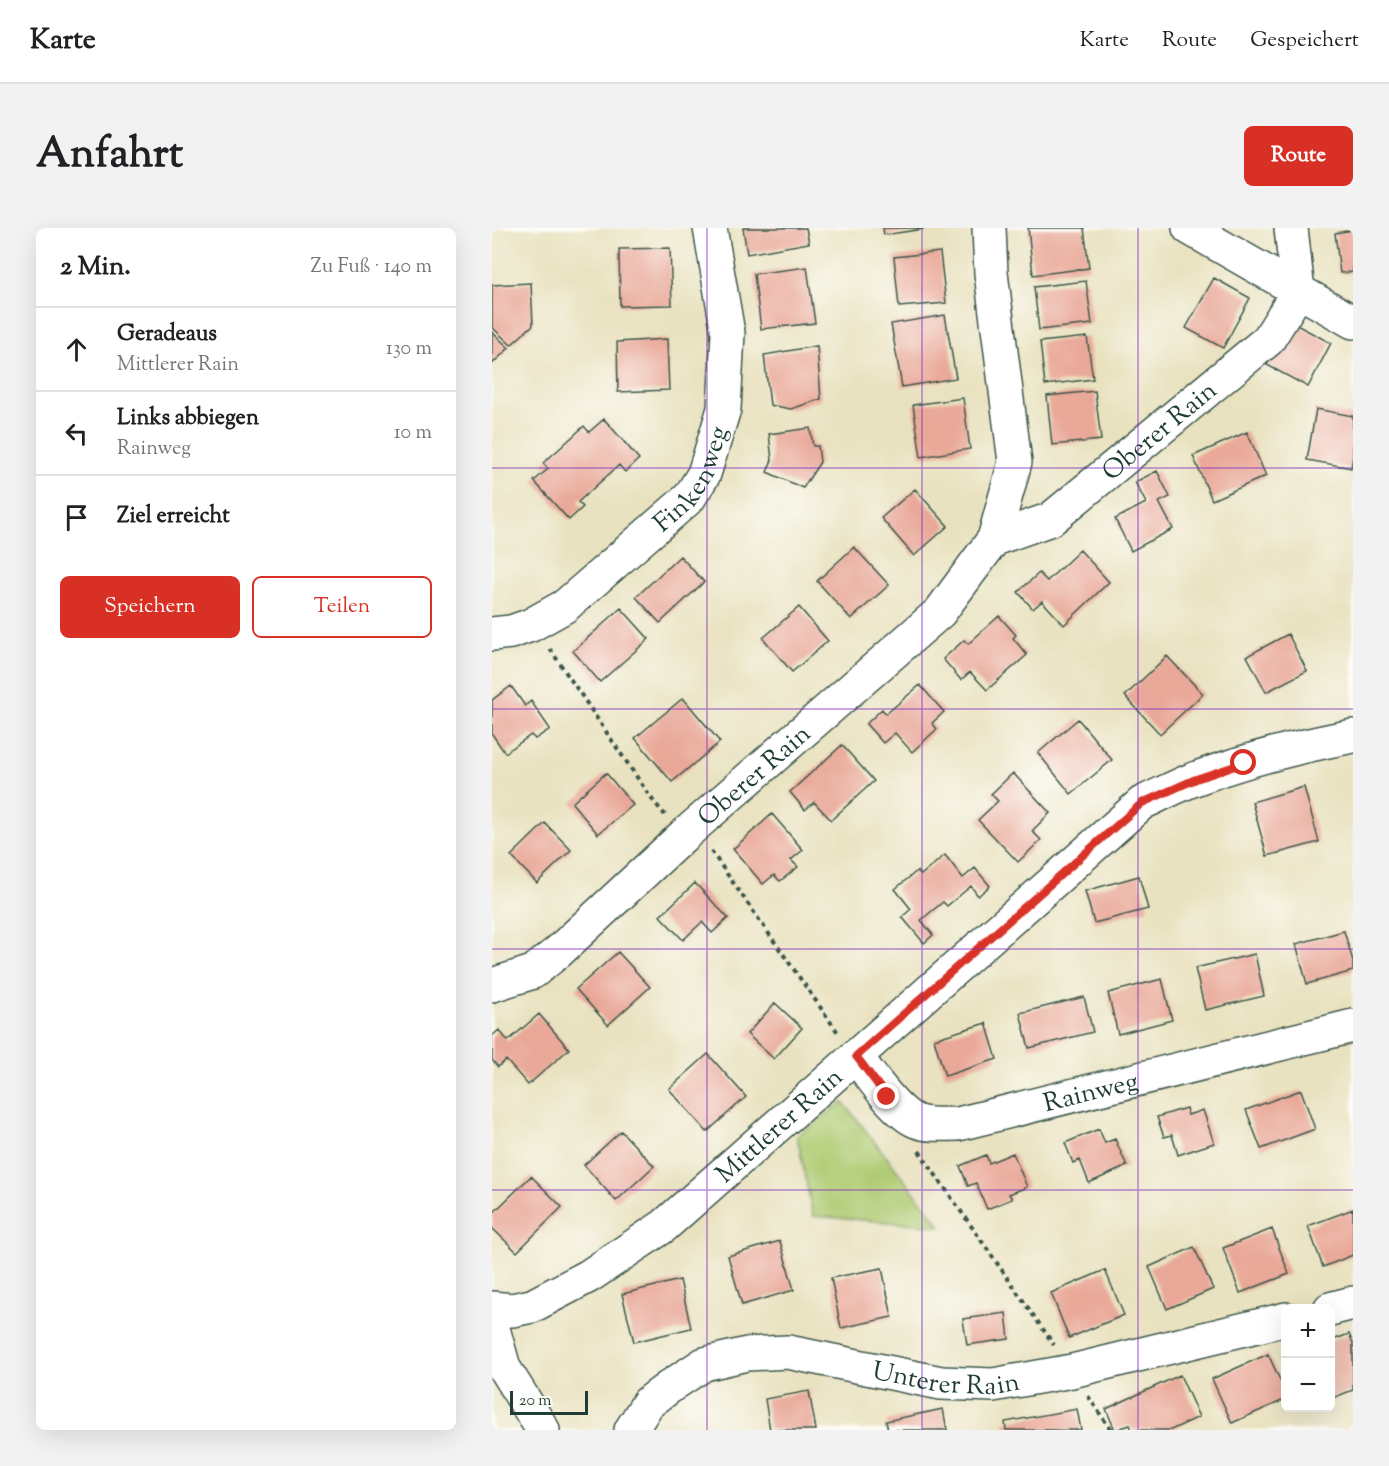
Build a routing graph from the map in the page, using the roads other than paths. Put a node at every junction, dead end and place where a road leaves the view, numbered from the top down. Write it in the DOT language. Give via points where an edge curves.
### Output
graph roads {
  1 [pos="710,228"];
  2 [pos="989,228"];
  3 [pos="1189,228"];
  4 [pos="1291,228"];
  5 [pos="1298,292"];
  6 [pos="1353,322"];
  7 [pos="994,539"];
  8 [pos="492,634"];
  9 [pos="1353,736"];
  10 [pos="492,985"];
  11 [pos="1353,1026"];
  12 [pos="847,1044"];
  13 [pos="1353,1303"];
  14 [pos="492,1308"];
  15 [pos="1335,1308"];
  16 [pos="1281,1320"];
  17 [pos="492,1325"];
  18 [pos="543,1430"];
  19 [pos="632,1430"];
  1 -- 8 [label="street, Finkenweg" via="728,333 724,409 704,474 688,498 565,606 531,625"];
  2 -- 7 [label="street, Oberer Rain" via="1015,462"];
  3 -- 5 [label="street"];
  4 -- 5 [label="street"];
  5 -- 6 [label="street"];
  5 -- 7 [label="street, Oberer Rain" via="1268,340 1051,519"];
  7 -- 10 [label="street, Oberer Rain" via="940,612 683,836 558,952 532,972"];
  9 -- 12 [label="street, Mittlerer Rain" via="1244,763 1142,803"];
  11 -- 12 [label="street, Rainweg" via="958,1124 914,1121 887,1097"];
  12 -- 14 [label="street, Mittlerer Rain" via="664,1226 589,1276 532,1306 512,1311"];
  13 -- 15 [label="street"];
  16 -- 19 [label="street, Unterer Rain" via="1072,1371 993,1385 941,1383 788,1352 747,1354 704,1364 672,1385 648,1403"];
  17 -- 18 [label="street" via="504,1368"];
}
